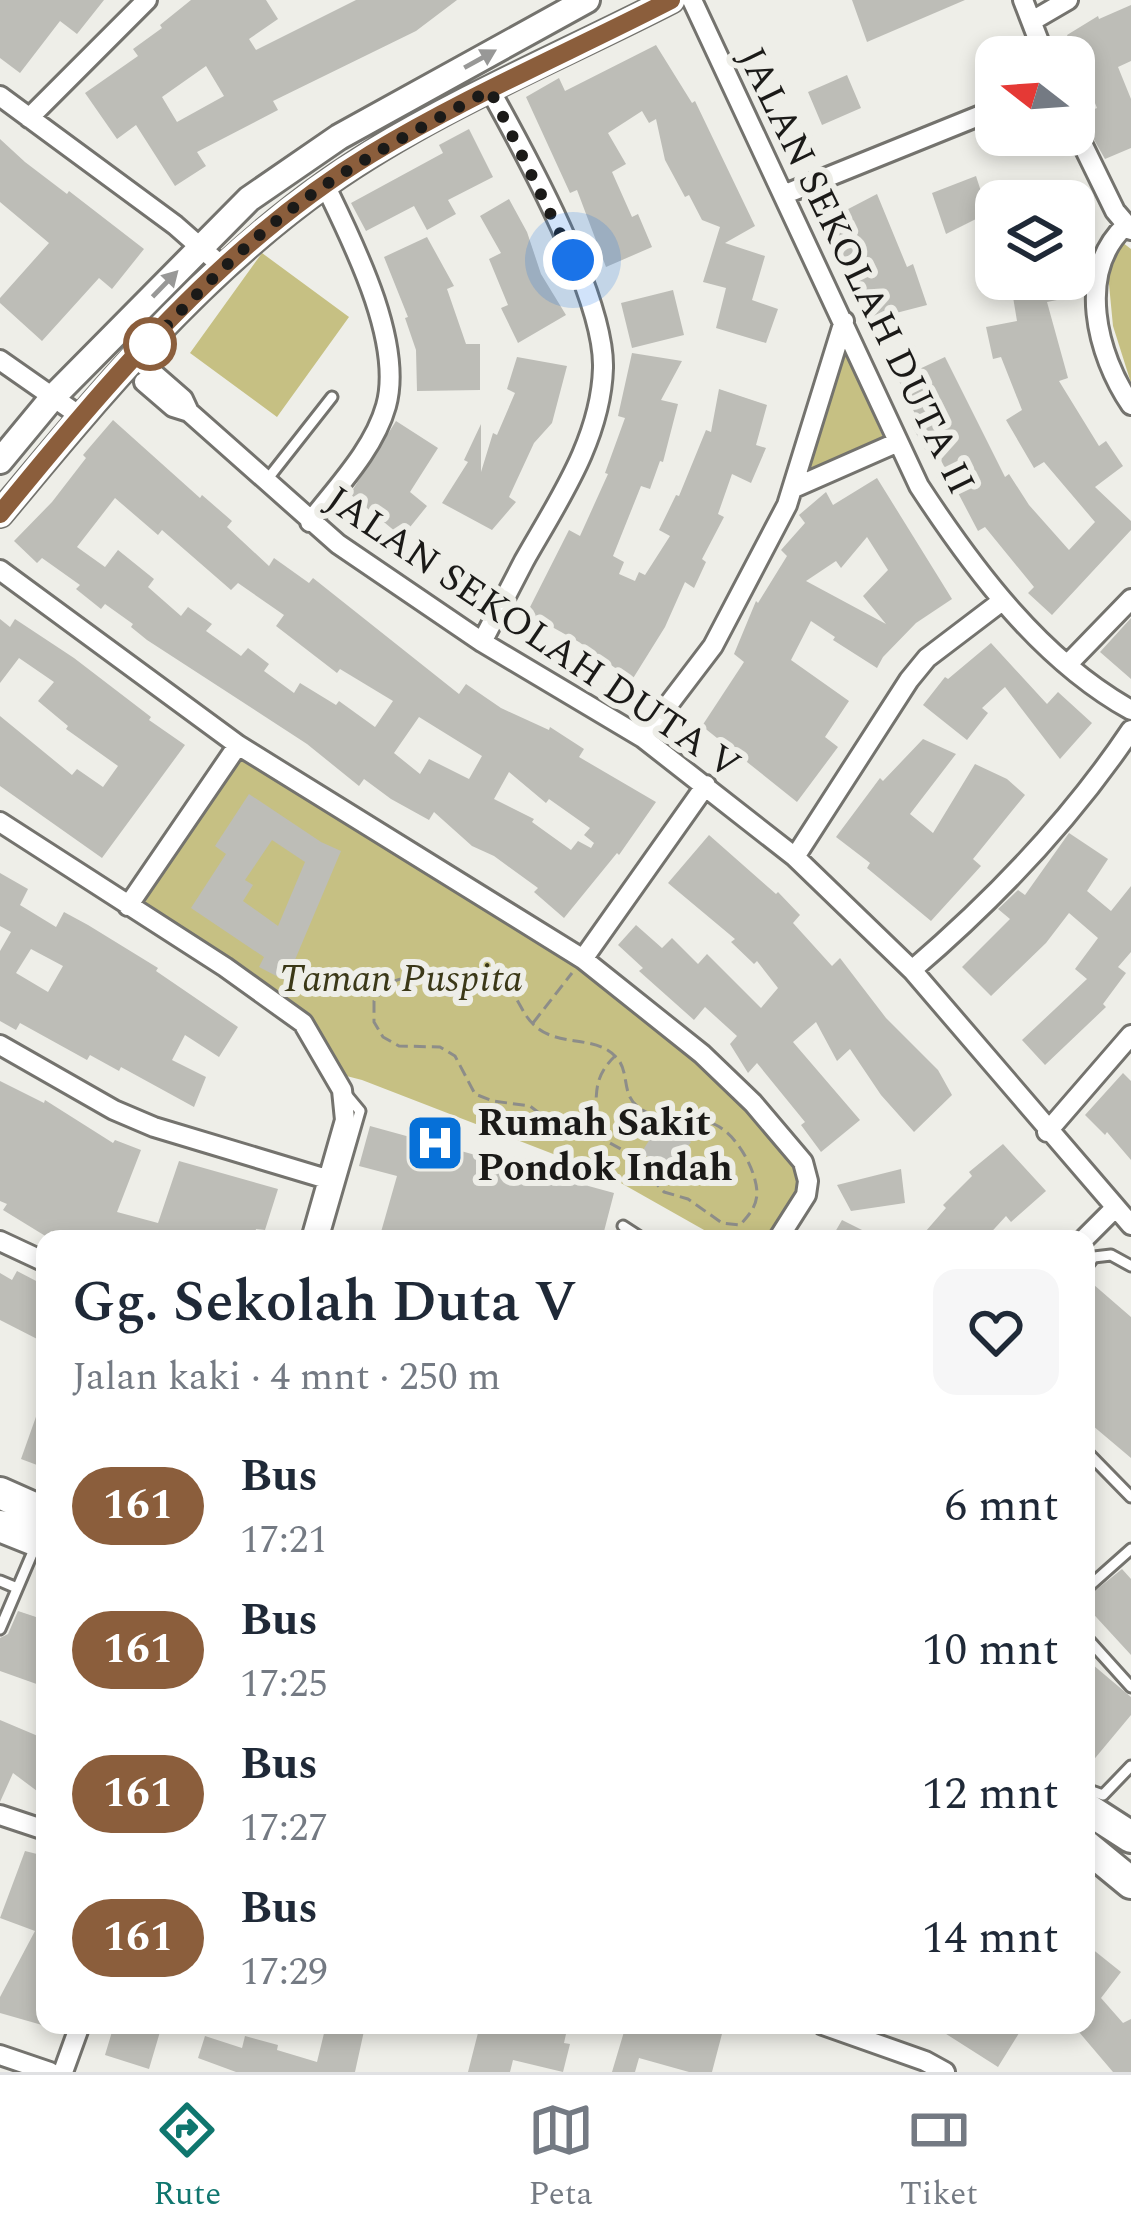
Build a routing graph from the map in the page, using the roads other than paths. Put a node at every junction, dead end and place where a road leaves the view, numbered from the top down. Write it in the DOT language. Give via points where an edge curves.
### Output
graph roads {
  1 [pos="147,0"];
  2 [pos="587,0"];
  3 [pos="671,0"];
  4 [pos="692,0"];
  5 [pos="1023,0"];
  6 [pos="1068,0"];
  7 [pos="1032,21"];
  8 [pos="1037,36"];
  9 [pos="490,90"];
  10 [pos="0,96"];
  11 [pos="975,117"];
  12 [pos="29,118"];
  13 [pos="1091,156"];
  14 [pos="325,185"];
  15 [pos="783,195"];
  16 [pos="1126,218"];
  17 [pos="201,247"];
  18 [pos="224,268"];
  19 [pos="844,320"];
  20 [pos="0,360"];
  21 [pos="132,363"];
  22 [pos="53,397"];
  23 [pos="332,397"];
  24 [pos="1131,404"];
  25 [pos="80,416"];
  26 [pos="896,443"];
  27 [pos="0,461"];
  28 [pos="266,481"];
  29 [pos="796,487"];
  30 [pos="0,514"];
  31 [pos="310,522"];
  32 [pos="0,570"];
  33 [pos="1131,599"];
  34 [pos="1003,601"];
  35 [pos="482,642"];
  36 [pos="1068,664"];
  37 [pos="1131,710"];
  38 [pos="1131,730"];
  39 [pos="643,738"];
  40 [pos="238,745"];
  41 [pos="706,785"];
  42 [pos="0,823"];
  43 [pos="795,857"];
  44 [pos="128,906"];
  45 [pos="583,959"];
  46 [pos="912,970"];
  47 [pos="1131,1036"];
  48 [pos="0,1046"];
  49 [pos="342,1090"];
  50 [pos="1047,1132"];
  51 [pos="330,1180"];
  52 [pos="1115,1208"];
  53 [pos="1131,1225"];
  54 [pos="623,1226"];
  55 [pos="314,1230"];
  56 [pos="326,1230"];
  57 [pos="629,1230"];
  58 [pos="784,1230"];
  59 [pos="1093,1230"];
  60 [pos="0,1241"];
  61 [pos="1095,1257"];
  62 [pos="36,1258"];
  63 [pos="1131,1266"];
  64 [pos="1095,1459"];
  65 [pos="0,1493"];
  66 [pos="1131,1496"];
  67 [pos="0,1526"];
  68 [pos="36,1527"];
  69 [pos="36,1532"];
  70 [pos="36,1546"];
  71 [pos="1131,1549"];
  72 [pos="0,1581"];
  73 [pos="1095,1581"];
  74 [pos="17,1588"];
  75 [pos="0,1629"];
  76 [pos="1095,1647"];
  77 [pos="1131,1687"];
  78 [pos="1131,1766"];
  79 [pos="1095,1792"];
  80 [pos="0,1816"];
  81 [pos="36,1827"];
  82 [pos="1095,1853"];
  83 [pos="1131,1883"];
  84 [pos="77,2034"];
  85 [pos="849,2034"];
  86 [pos="0,2055"];
  87 [pos="50,2072"];
  88 [pos="63,2072"];
  89 [pos="945,2072"];
  1 -- 12 [label="street"];
  17 -- 2 [label="street, one-way" via="250,199 339,136"];
  3 -- 9 [label="street"];
  4 -- 15 [label="street, JALAN SEKOLAH DUTA II"];
  5 -- 7 [label="street"];
  6 -- 7 [label="street"];
  7 -- 8 [label="street"];
  9 -- 14 [label="street"];
  9 -- 35 [label="street" via="586,289 603,373 584,451"];
  10 -- 12 [label="street"];
  11 -- 15 [label="street"];
  12 -- 17 [label="street"];
  13 -- 16 [label="street"];
  14 -- 18 [label="street"];
  14 -- 31 [label="street" via="360,258 390,376 374,435"];
  15 -- 19 [label="street, JALAN SEKOLAH DUTA II"];
  16 -- 24 [label="street" via="1102,259 1096,297 1114,380"];
  17 -- 18 [label="street"];
  22 -- 17 [label="street, one-way"];
  18 -- 21 [label="street"];
  19 -- 26 [label="street, JALAN SEKOLAH DUTA II"];
  19 -- 29 [label="street"];
  20 -- 22 [label="street"];
  21 -- 25 [label="street"];
  21 -- 28 [label="street, JALAN SEKOLAH DUTA V" via="183,399"];
  22 -- 25 [label="street"];
  22 -- 27 [label="street"];
  23 -- 28 [label="lane"];
  25 -- 30 [label="street"];
  26 -- 29 [label="street"];
  26 -- 34 [label="street, JALAN SEKOLAH DUTA II"];
  28 -- 31 [label="street, JALAN SEKOLAH DUTA V"];
  29 -- 39 [label="street" via="713,646"];
  31 -- 35 [label="street, JALAN SEKOLAH DUTA V"];
  32 -- 40 [label="street"];
  33 -- 36 [label="street"];
  34 -- 36 [label="street, JALAN SEKOLAH DUTA II"];
  34 -- 43 [label="street" via="918,669"];
  35 -- 39 [label="street, JALAN SEKOLAH DUTA V"];
  36 -- 37 [label="street, JALAN SEKOLAH DUTA II"];
  38 -- 46 [label="street" via="1088,794 976,916"];
  39 -- 41 [label="street, JALAN SEKOLAH DUTA V"];
  40 -- 44 [label="street"];
  40 -- 45 [label="street"];
  41 -- 43 [label="street, JALAN SEKOLAH DUTA V"];
  41 -- 45 [label="street"];
  42 -- 44 [label="street"];
  43 -- 46 [label="street, JALAN SEKOLAH DUTA V"];
  44 -- 49 [label="street" via="297,1016"];
  45 -- 58 [label="street" via="702,1054 803,1162 806,1195"];
  46 -- 50 [label="street, JALAN SEKOLAH DUTA V"];
  47 -- 50 [label="street"];
  48 -- 51 [label="street" via="154,1127"];
  49 -- 51 [label="street" via="345,1120"];
  49 -- 56 [label="lane" via="360,1111"];
  50 -- 52 [label="street, JALAN SEKOLAH DUTA V"];
  51 -- 55 [label="street"];
  52 -- 53 [label="street, JALAN SEKOLAH DUTA V"];
  52 -- 59 [label="street"];
  54 -- 57 [label="lane"];
  60 -- 62 [label="street"];
  61 -- 63 [label="lane" via="1112,1255"];
  64 -- 66 [label="lane"];
  65 -- 68 [label="highway"];
  67 -- 69 [label="highway"];
  70 -- 74 [label="lane"];
  71 -- 73 [label="lane"];
  72 -- 74 [label="lane"];
  74 -- 75 [label="lane"];
  76 -- 77 [label="lane"];
  78 -- 79 [label="lane" via="1103,1795"];
  80 -- 81 [label="street"];
  82 -- 83 [label="highway"];
  84 -- 88 [label="street"];
  85 -- 89 [label="street"];
  86 -- 87 [label="street"];
}
